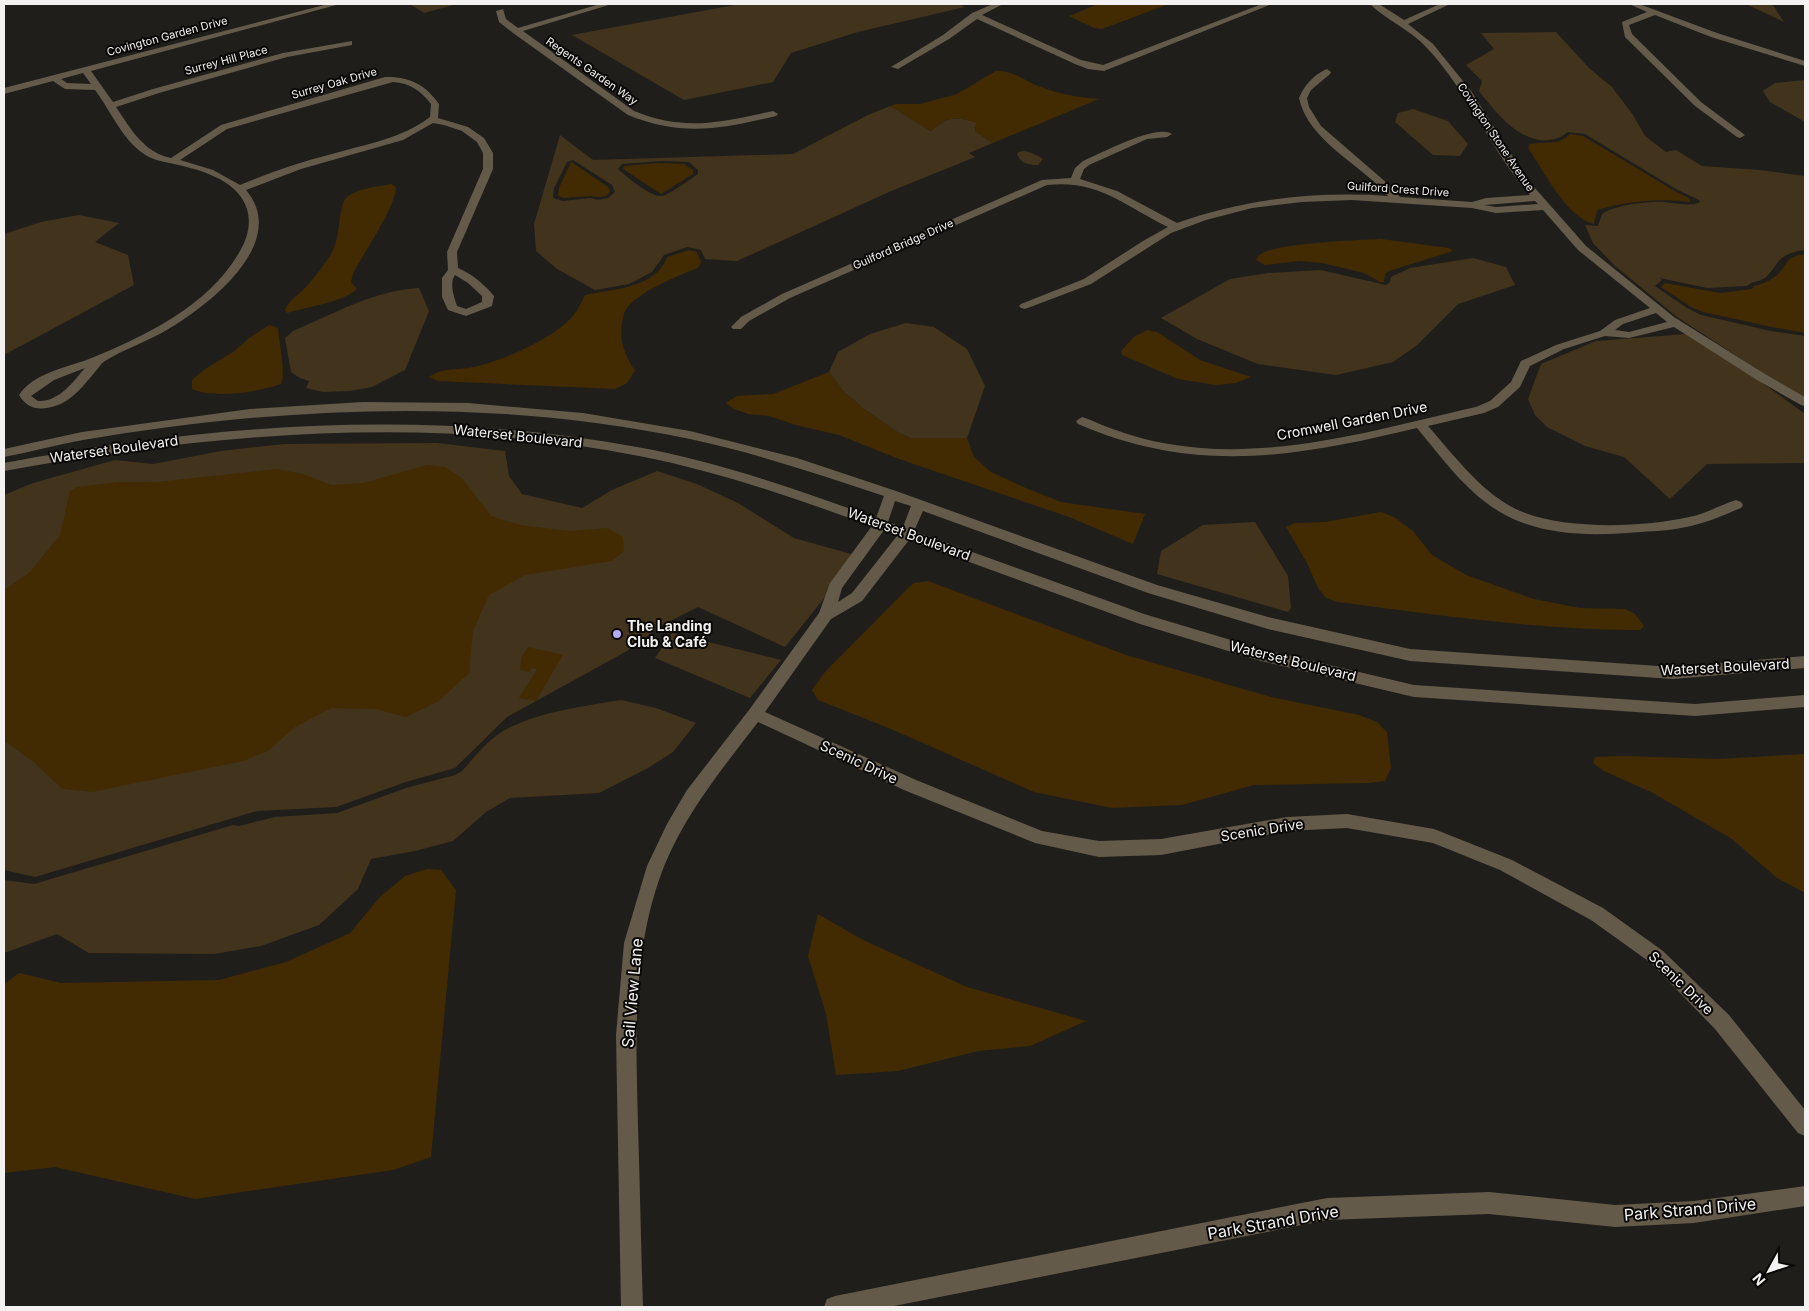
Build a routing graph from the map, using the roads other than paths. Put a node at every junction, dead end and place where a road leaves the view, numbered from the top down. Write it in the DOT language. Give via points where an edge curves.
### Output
graph roads {
  1 [pos="336,4"];
  2 [pos="608,4"];
  3 [pos="1000,4"];
  4 [pos="1268,4"];
  5 [pos="1374,4"];
  6 [pos="1446,4"];
  7 [pos="1633,4"];
  8 [pos="500,12"];
  9 [pos="1655,12"];
  10 [pos="975,15"];
  11 [pos="1403,23"];
  12 [pos="516,30"];
  13 [pos="349,43"];
  14 [pos="1805,64"];
  15 [pos="895,67"];
  16 [pos="85,70"];
  17 [pos="1327,72"];
  18 [pos="54,78"];
  19 [pos="96,87"];
  20 [pos="4,91"];
  21 [pos="112,106"];
  22 [pos="773,114"];
  23 [pos="430,120"];
  24 [pos="1168,134"];
  25 [pos="1740,135"];
  26 [pos="172,161"];
  27 [pos="1075,180"];
  28 [pos="240,189"];
  29 [pos="1538,198"];
  30 [pos="1397,200"];
  31 [pos="1472,204"];
  32 [pos="1546,207"];
  33 [pos="1177,226"];
  34 [pos="453,270"];
  35 [pos="1025,306"];
  36 [pos="1658,309"];
  37 [pos="1676,322"];
  38 [pos="737,327"];
  39 [pos="1604,333"];
  40 [pos="99,359"];
  41 [pos="1761,377"];
  42 [pos="1805,402"];
  43 [pos="1805,408"];
  44 [pos="1082,422"];
  45 [pos="1419,423"];
  46 [pos="4,453"];
  47 [pos="4,467"];
  48 [pos="891,494"];
  49 [pos="919,504"];
  50 [pos="1736,505"];
  51 [pos="882,524"];
  52 [pos="906,533"];
  53 [pos="826,615"];
  54 [pos="1805,662"];
  55 [pos="1805,701"];
  56 [pos="755,714"];
  57 [pos="1805,1126"];
  58 [pos="1805,1196"];
  59 [pos="632,1307"];
  60 [pos="835,1307"];
  1 -- 16 [label="street, Covington Garden Drive"];
  2 -- 12 [label="street"];
  3 -- 10 [label="street"];
  4 -- 10 [label="street" via="1104,68 1083,64"];
  5 -- 11 [label="street, Covington Stone Avenue"];
  6 -- 11 [label="street"];
  7 -- 9 [label="street"];
  8 -- 12 [label="street, Regents Garden Way" via="502,20"];
  9 -- 14 [label="street"];
  9 -- 25 [label="street" via="1625,24 1628,35 1698,104"];
  10 -- 15 [label="street"];
  11 -- 29 [label="street, Covington Stone Avenue" via="1430,46 1468,94 1523,181"];
  12 -- 22 [label="street, Regents Garden Way" via="631,113 649,121 683,128 722,125"];
  13 -- 21 [label="street, Surrey Hill Place" via="286,55"];
  16 -- 18 [label="street, Covington Garden Drive"];
  16 -- 19 [label="street"];
  17 -- 30 [label="street" via="1312,82 1303,98 1310,117 1317,128"];
  18 -- 19 [label="street" via="64,86"];
  18 -- 20 [label="street, Covington Garden Drive"];
  19 -- 21 [label="street"];
  21 -- 26 [label="street" via="141,147 154,156"];
  23 -- 26 [label="street, Surrey Oak Drive" via="434,118 436,109 431,98 409,81 385,80 224,127"];
  23 -- 28 [label="street" via="418,130 397,139 288,170"];
  23 -- 34 [label="street" via="465,129 481,140 488,153 488,169 452,252"];
  24 -- 27 [label="street" via="1145,138 1086,163"];
  26 -- 28 [label="street" via="212,172"];
  27 -- 33 [label="street" via="1102,187"];
  27 -- 38 [label="street, Guilford Bridge Drive" via="1050,181 1027,189 786,296"];
  28 -- 40 [label="street" via="252,211 254,233 235,270 188,311"];
  29 -- 31 [label="street, Guilford Crest Drive"];
  29 -- 32 [label="street, Covington Stone Avenue"];
  30 -- 31 [label="street, Guilford Crest Drive" via="1442,205"];
  30 -- 33 [label="street, Guilford Crest Drive" via="1293,199 1226,210"];
  31 -- 32 [label="street, Guilford Crest Drive" via="1496,210"];
  32 -- 36 [label="street, Covington Stone Avenue" via="1582,248"];
  33 -- 35 [label="street, Guilford Crest Drive" via="1094,279"];
  36 -- 37 [label="street, Covington Stone Avenue"];
  36 -- 39 [label="street, Cromwell Garden Drive" via="1619,322"];
  37 -- 39 [label="street, Cromwell Garden Drive" via="1629,335"];
  37 -- 41 [label="street, Covington Stone Avenue"];
  39 -- 45 [label="street, Cromwell Garden Drive" via="1560,346 1525,364 1516,384 1494,404"];
  40 -- 40 [label="street" via="39,382 25,395 27,400 38,405 63,398"];
  41 -- 42 [label="street, Covington Stone Avenue"];
  41 -- 43 [label="street, Covington Stone Avenue"];
  44 -- 45 [label="street, Cromwell Garden Drive" via="1121,437 1163,447 1241,453 1295,449"];
  45 -- 50 [label="street" via="1487,496 1527,520 1548,527 1598,530 1674,525"];
  46 -- 48 [label="street, Waterset Boulevard" via="82,436 250,413 363,406 468,407 583,417 690,435 792,461"];
  47 -- 51 [label="street, Waterset Boulevard" via="146,443 226,434 340,427 457,430 548,438 636,451 700,465 769,484"];
  48 -- 49 [label="street, Waterset Boulevard"];
  48 -- 51 [label="street, Sail View Lane"];
  49 -- 52 [label="street, Sail View Lane"];
  49 -- 54 [label="street, Waterset Boulevard" via="1162,592 1268,623 1410,655 1673,673"];
  51 -- 52 [label="street, Waterset Boulevard"];
  51 -- 53 [label="street, Sail View Lane" via="835,587"];
  52 -- 53 [label="street, Sail View Lane" via="857,597"];
  52 -- 55 [label="street, Waterset Boulevard" via="1140,618 1261,655 1414,691 1695,710"];
  53 -- 56 [label="street, Sail View Lane"];
  56 -- 57 [label="street, Scenic Drive" via="910,785 1041,838 1098,849 1161,847 1287,824 1347,821 1434,836 1506,865 1589,909 1657,957 1722,1022"];
  56 -- 59 [label="street, Sail View Lane" via="693,795 673,829 656,866 633,943 626,1035"];
  58 -- 60 [label="street, Park Strand Drive" via="1694,1212 1616,1216 1489,1203 1327,1209"];
}
